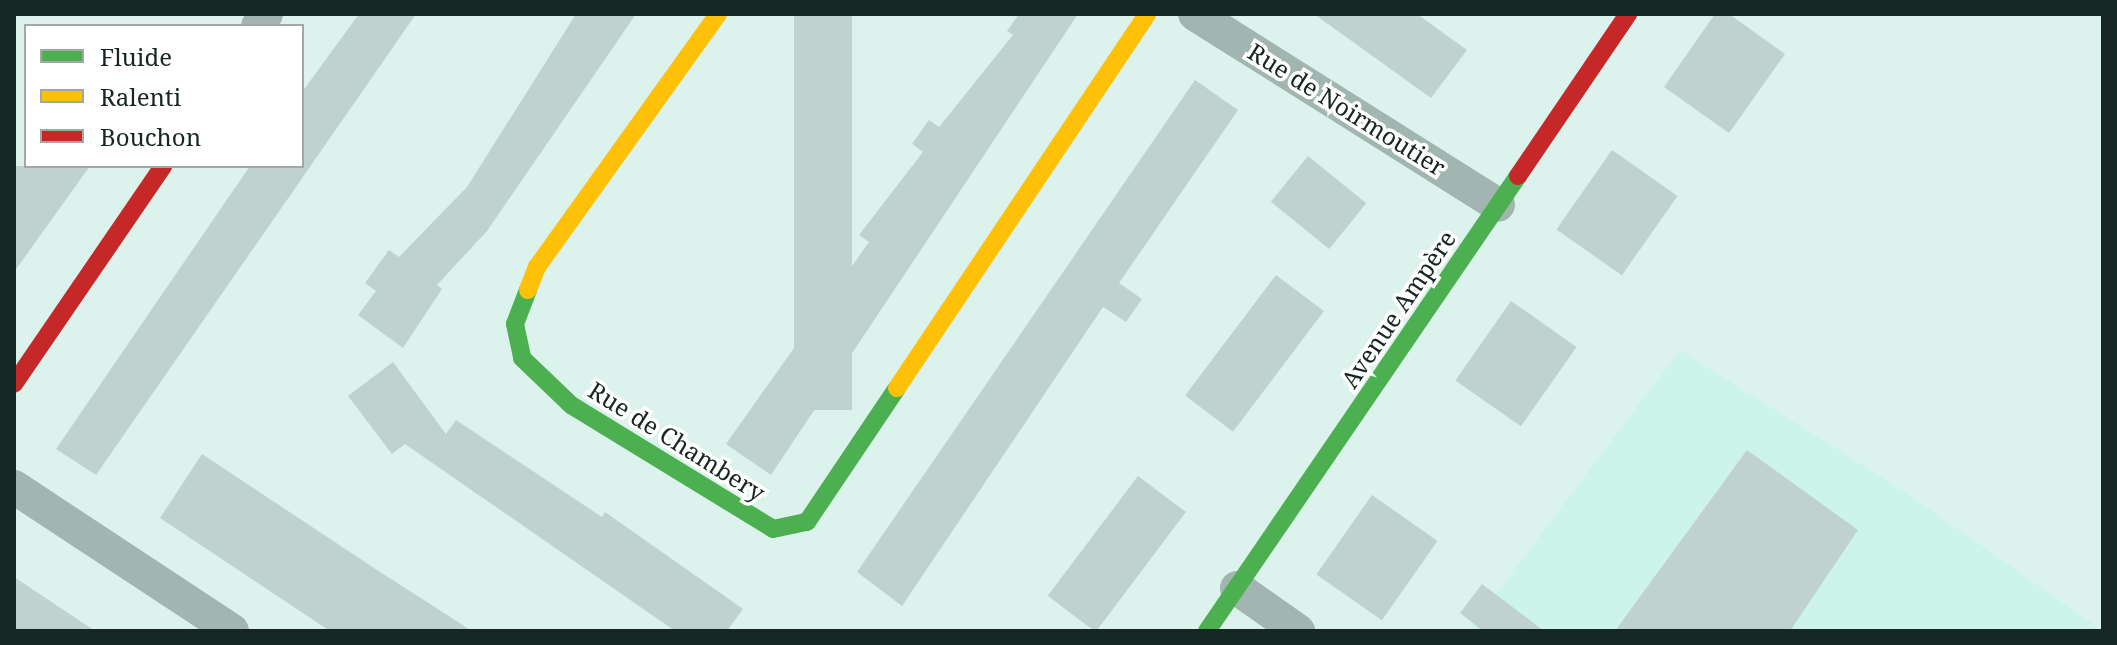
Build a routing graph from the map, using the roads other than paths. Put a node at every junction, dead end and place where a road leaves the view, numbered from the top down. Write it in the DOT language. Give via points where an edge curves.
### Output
graph roads {
  1 [pos="718,14"];
  2 [pos="1147,14"];
  3 [pos="1195,14"];
  4 [pos="1628,14"];
  5 [pos="162,168"];
  6 [pos="1498,205"];
  7 [pos="14,384"];
  8 [pos="14,487"];
  9 [pos="1237,588"];
  10 [pos="232,631"];
  11 [pos="1207,631"];
  12 [pos="1298,631"];
  1 -- 2 [label="street, Rue de Chambery" via="537,267 515,324 522,358 571,405 773,529 807,522"];
  3 -- 6 [label="street, Rue de Noirmoutier"];
  4 -- 6 [label="street, Avenue Ampère"];
  5 -- 7 [label="street"];
  6 -- 9 [label="street, Avenue Ampère"];
  8 -- 10 [label="street"];
  9 -- 11 [label="street, Avenue Ampère"];
  9 -- 12 [label="street"];
}
